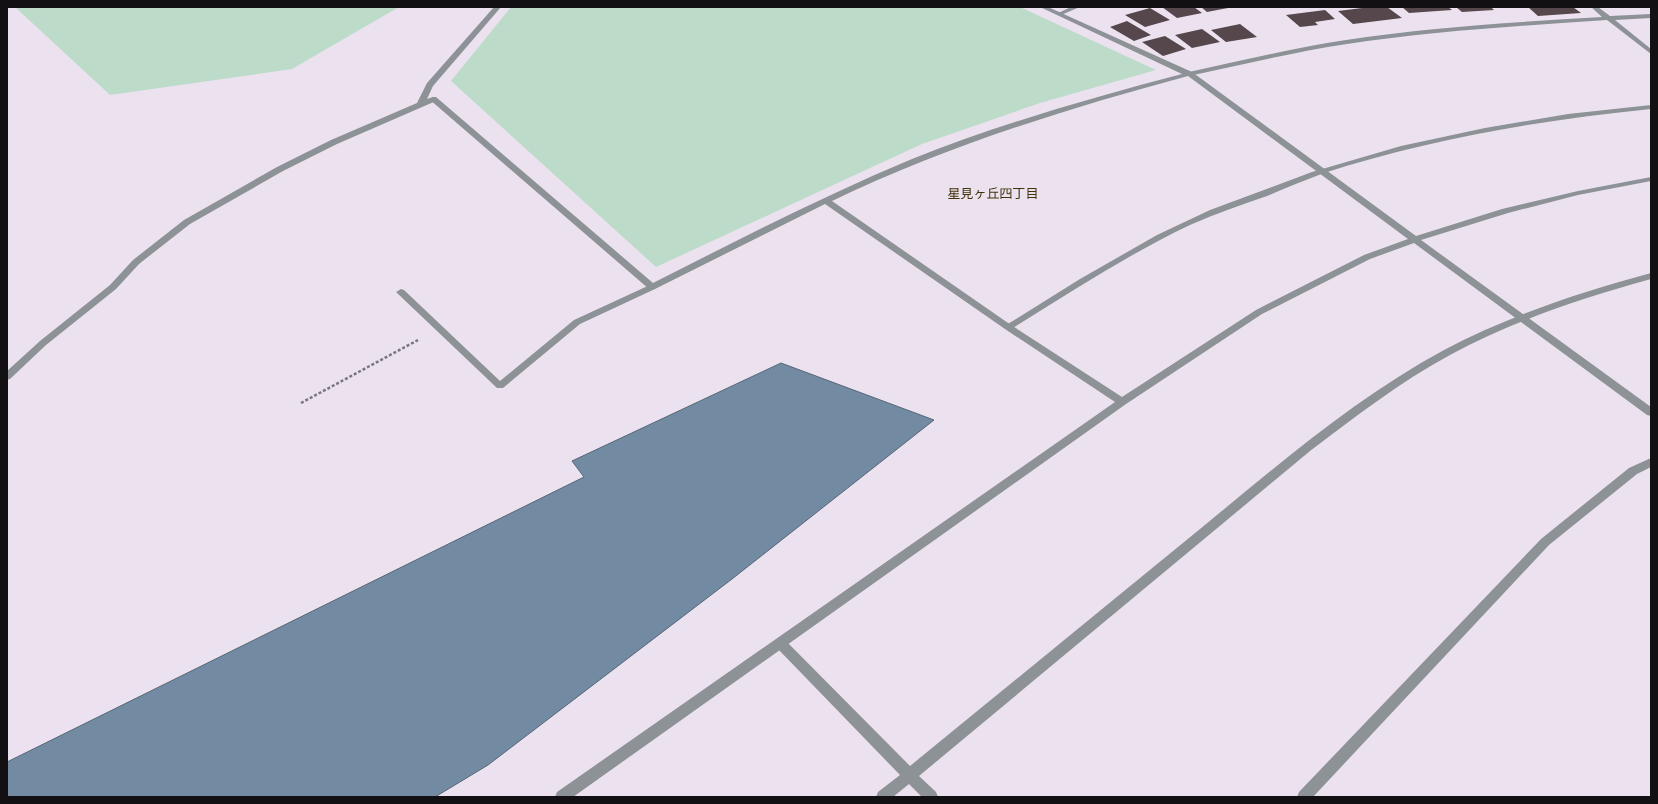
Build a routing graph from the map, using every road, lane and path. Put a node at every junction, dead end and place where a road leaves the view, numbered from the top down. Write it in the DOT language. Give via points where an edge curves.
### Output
graph roads {
  1 [pos="498,7"];
  2 [pos="1043,7"];
  3 [pos="1077,7"];
  4 [pos="1594,7"];
  5 [pos="1059,14"];
  6 [pos="1651,16"];
  7 [pos="1608,18"];
  8 [pos="1651,52"];
  9 [pos="1189,74"];
  10 [pos="420,105"];
  11 [pos="1651,107"];
  12 [pos="1321,171"];
  13 [pos="1651,179"];
  14 [pos="826,201"];
  15 [pos="1414,239"];
  16 [pos="1651,276"];
  17 [pos="652,287"];
  18 [pos="401,292"];
  19 [pos="1522,318"];
  20 [pos="1008,327"];
  21 [pos="440,328"];
  22 [pos="7,377"];
  23 [pos="1122,402"];
  24 [pos="301,403"];
  25 [pos="1651,412"];
  26 [pos="1651,462"];
  27 [pos="781,644"];
  28 [pos="909,775"];
  29 [pos="562,797"];
  30 [pos="883,797"];
  31 [pos="931,797"];
  32 [pos="1304,797"];
  1 -- 10 [label="street" via="430,85"];
  2 -- 5 [label="street"];
  3 -- 5 [label="street"];
  4 -- 7 [label="street"];
  5 -- 9 [label="street"];
  6 -- 7 [label="street"];
  7 -- 8 [label="street"];
  7 -- 9 [label="street" via="1536,22 1366,40"];
  9 -- 12 [label="street"];
  9 -- 14 [label="street" via="1062,109 952,146"];
  10 -- 17 [label="street" via="433,99"];
  10 -- 22 [label="street" via="334,142 187,222 136,262 113,287 48,338"];
  11 -- 12 [label="street" via="1564,116 1460,134"];
  12 -- 15 [label="street"];
  12 -- 20 [label="street" via="1212,212 1099,271"];
  13 -- 15 [label="street" via="1505,211"];
  14 -- 17 [label="street"];
  14 -- 20 [label="street"];
  15 -- 19 [label="street"];
  15 -- 23 [label="street" via="1367,257 1259,312"];
  16 -- 19 [label="street"];
  17 -- 21 [label="street" via="577,322 500,386"];
  18 -- 21 [label="street"];
  19 -- 25 [label="street"];
  19 -- 28 [label="street" via="1447,353 1342,420"];
  20 -- 23 [label="street"];
  21 -- 24 [label="path"];
  23 -- 27 [label="street"];
  26 -- 32 [label="street" via="1633,471 1546,542"];
  27 -- 28 [label="street"];
  27 -- 29 [label="street"];
  28 -- 30 [label="street"];
  28 -- 31 [label="street"];
}
